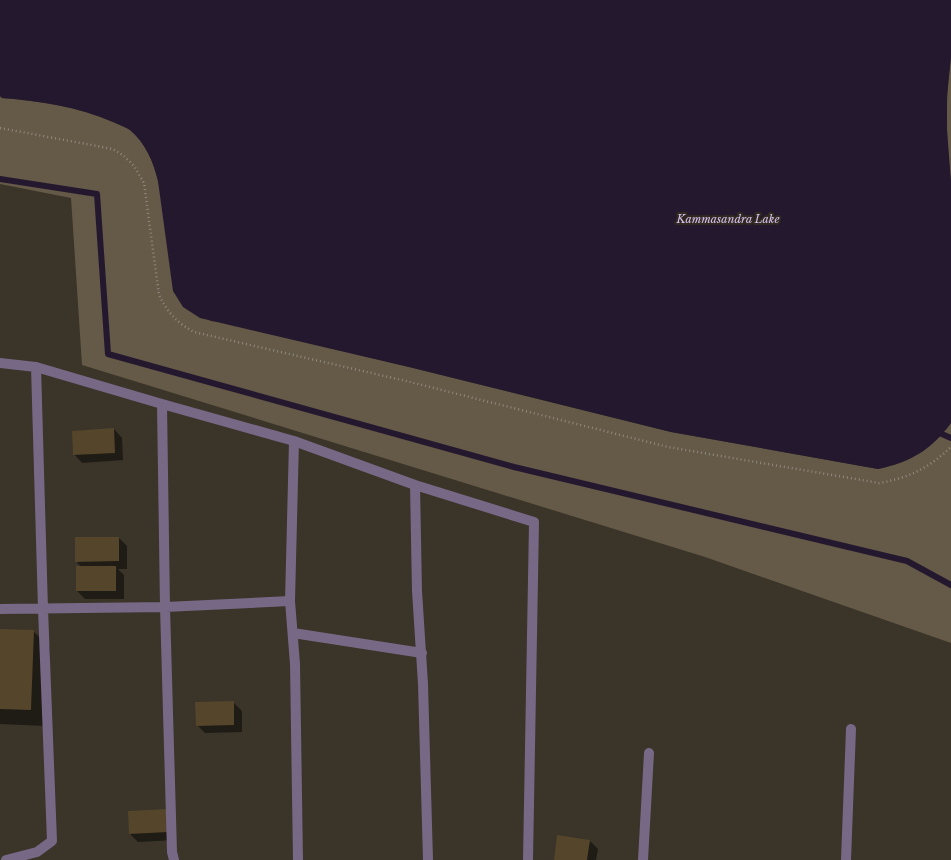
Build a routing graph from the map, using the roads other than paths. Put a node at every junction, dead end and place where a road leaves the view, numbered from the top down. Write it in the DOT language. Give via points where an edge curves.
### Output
graph roads {
  1 [pos="0,363"];
  2 [pos="36,367"];
  3 [pos="162,404"];
  4 [pos="294,441"];
  5 [pos="415,485"];
  6 [pos="290,601"];
  7 [pos="165,607"];
  8 [pos="0,609"];
  9 [pos="43,609"];
  10 [pos="293,633"];
  11 [pos="422,653"];
  12 [pos="851,728"];
  13 [pos="649,753"];
  14 [pos="6,860"];
  15 [pos="174,860"];
  16 [pos="298,860"];
  17 [pos="428,860"];
  18 [pos="528,860"];
  19 [pos="643,860"];
  20 [pos="846,860"];
  1 -- 2 [label="street"];
  2 -- 3 [label="street"];
  2 -- 9 [label="street"];
  3 -- 4 [label="street"];
  3 -- 7 [label="street"];
  4 -- 5 [label="street"];
  4 -- 6 [label="street"];
  5 -- 11 [label="street" via="417,591"];
  5 -- 18 [label="street" via="534,522"];
  6 -- 7 [label="street"];
  6 -- 10 [label="street"];
  7 -- 9 [label="street"];
  7 -- 15 [label="street"];
  8 -- 9 [label="street"];
  9 -- 14 [label="street" via="52,841 37,852"];
  10 -- 11 [label="street"];
  10 -- 16 [label="street"];
  11 -- 17 [label="street"];
  12 -- 20 [label="street"];
  13 -- 19 [label="street"];
}
